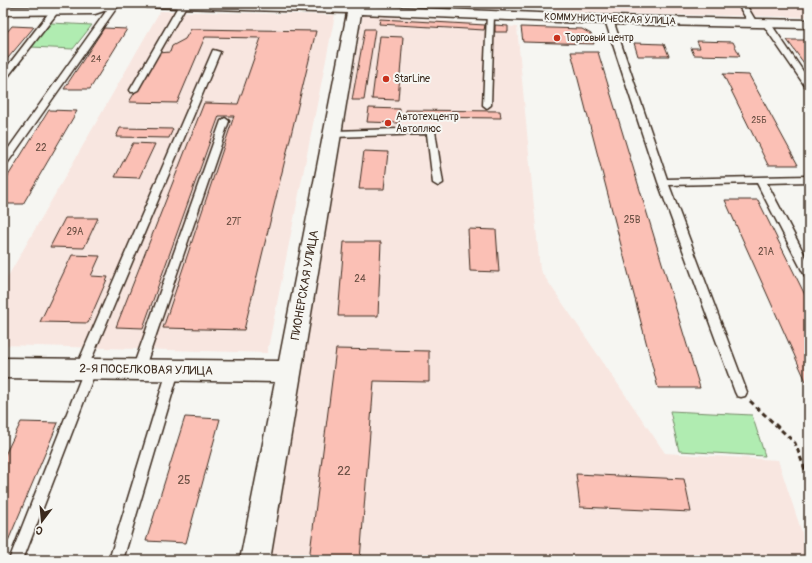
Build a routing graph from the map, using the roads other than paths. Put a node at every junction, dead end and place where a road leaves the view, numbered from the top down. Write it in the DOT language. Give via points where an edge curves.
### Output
graph roads {
  1 [pos="115,3"];
  2 [pos="148,3"];
  3 [pos="741,3"];
  4 [pos="183,4"];
  5 [pos="356,6"];
  6 [pos="3,12"];
  7 [pos="54,12"];
  8 [pos="490,15"];
  9 [pos="609,20"];
  10 [pos="760,23"];
  11 [pos="809,24"];
  12 [pos="216,52"];
  13 [pos="3,77"];
  14 [pos="809,86"];
  15 [pos="134,90"];
  16 [pos="487,105"];
  17 [pos="225,121"];
  18 [pos="333,134"];
  19 [pos="3,163"];
  20 [pos="760,179"];
  21 [pos="809,180"];
  22 [pos="663,182"];
  23 [pos="438,184"];
  24 [pos="809,273"];
  25 [pos="3,368"];
  26 [pos="86,370"];
  27 [pos="138,370"];
  28 [pos="173,371"];
  29 [pos="289,372"];
  30 [pos="741,392"];
  31 [pos="16,560"];
  32 [pos="116,560"];
  33 [pos="255,560"];
  1 -- 7 [label="street" via="95,10"];
  1 -- 19 [label="lane"];
  2 -- 4 [label="street, КОММУНИСТИЧЕСКАЯ УЛИЦА"];
  3 -- 10 [label="lane"];
  4 -- 5 [label="street, КОММУНИСТИЧЕСКАЯ УЛИЦА"];
  4 -- 15 [label="lane"];
  5 -- 8 [label="street, КОММУНИСТИЧЕСКАЯ УЛИЦА"];
  5 -- 18 [label="street, ПИОНЕРСКАЯ УЛИЦА"];
  6 -- 7 [label="street"];
  7 -- 13 [label="lane"];
  8 -- 9 [label="street, КОММУНИСТИЧЕСКАЯ УЛИЦА"];
  8 -- 16 [label="lane"];
  9 -- 10 [label="street, КОММУНИСТИЧЕСКАЯ УЛИЦА"];
  9 -- 22 [label="lane"];
  10 -- 11 [label="street, КОММУНИСТИЧЕСКАЯ УЛИЦА"];
  10 -- 14 [label="lane"];
  12 -- 26 [label="lane"];
  17 -- 27 [label="lane"];
  18 -- 23 [label="lane" via="431,131"];
  18 -- 29 [label="street, ПИОНЕРСКАЯ УЛИЦА"];
  20 -- 21 [label="lane"];
  20 -- 22 [label="lane"];
  20 -- 24 [label="lane"];
  22 -- 30 [label="lane"];
  25 -- 26 [label="street, 2-Я ПОСЕЛКОВАЯ УЛИЦА"];
  26 -- 27 [label="street, 2-Я ПОСЕЛКОВАЯ УЛИЦА"];
  26 -- 31 [label="lane"];
  27 -- 28 [label="street, 2-Я ПОСЕЛКОВАЯ УЛИЦА"];
  28 -- 29 [label="street, 2-Я ПОСЕЛКОВАЯ УЛИЦА"];
  28 -- 32 [label="lane"];
  29 -- 33 [label="street, ПИОНЕРСКАЯ УЛИЦА"];
}
